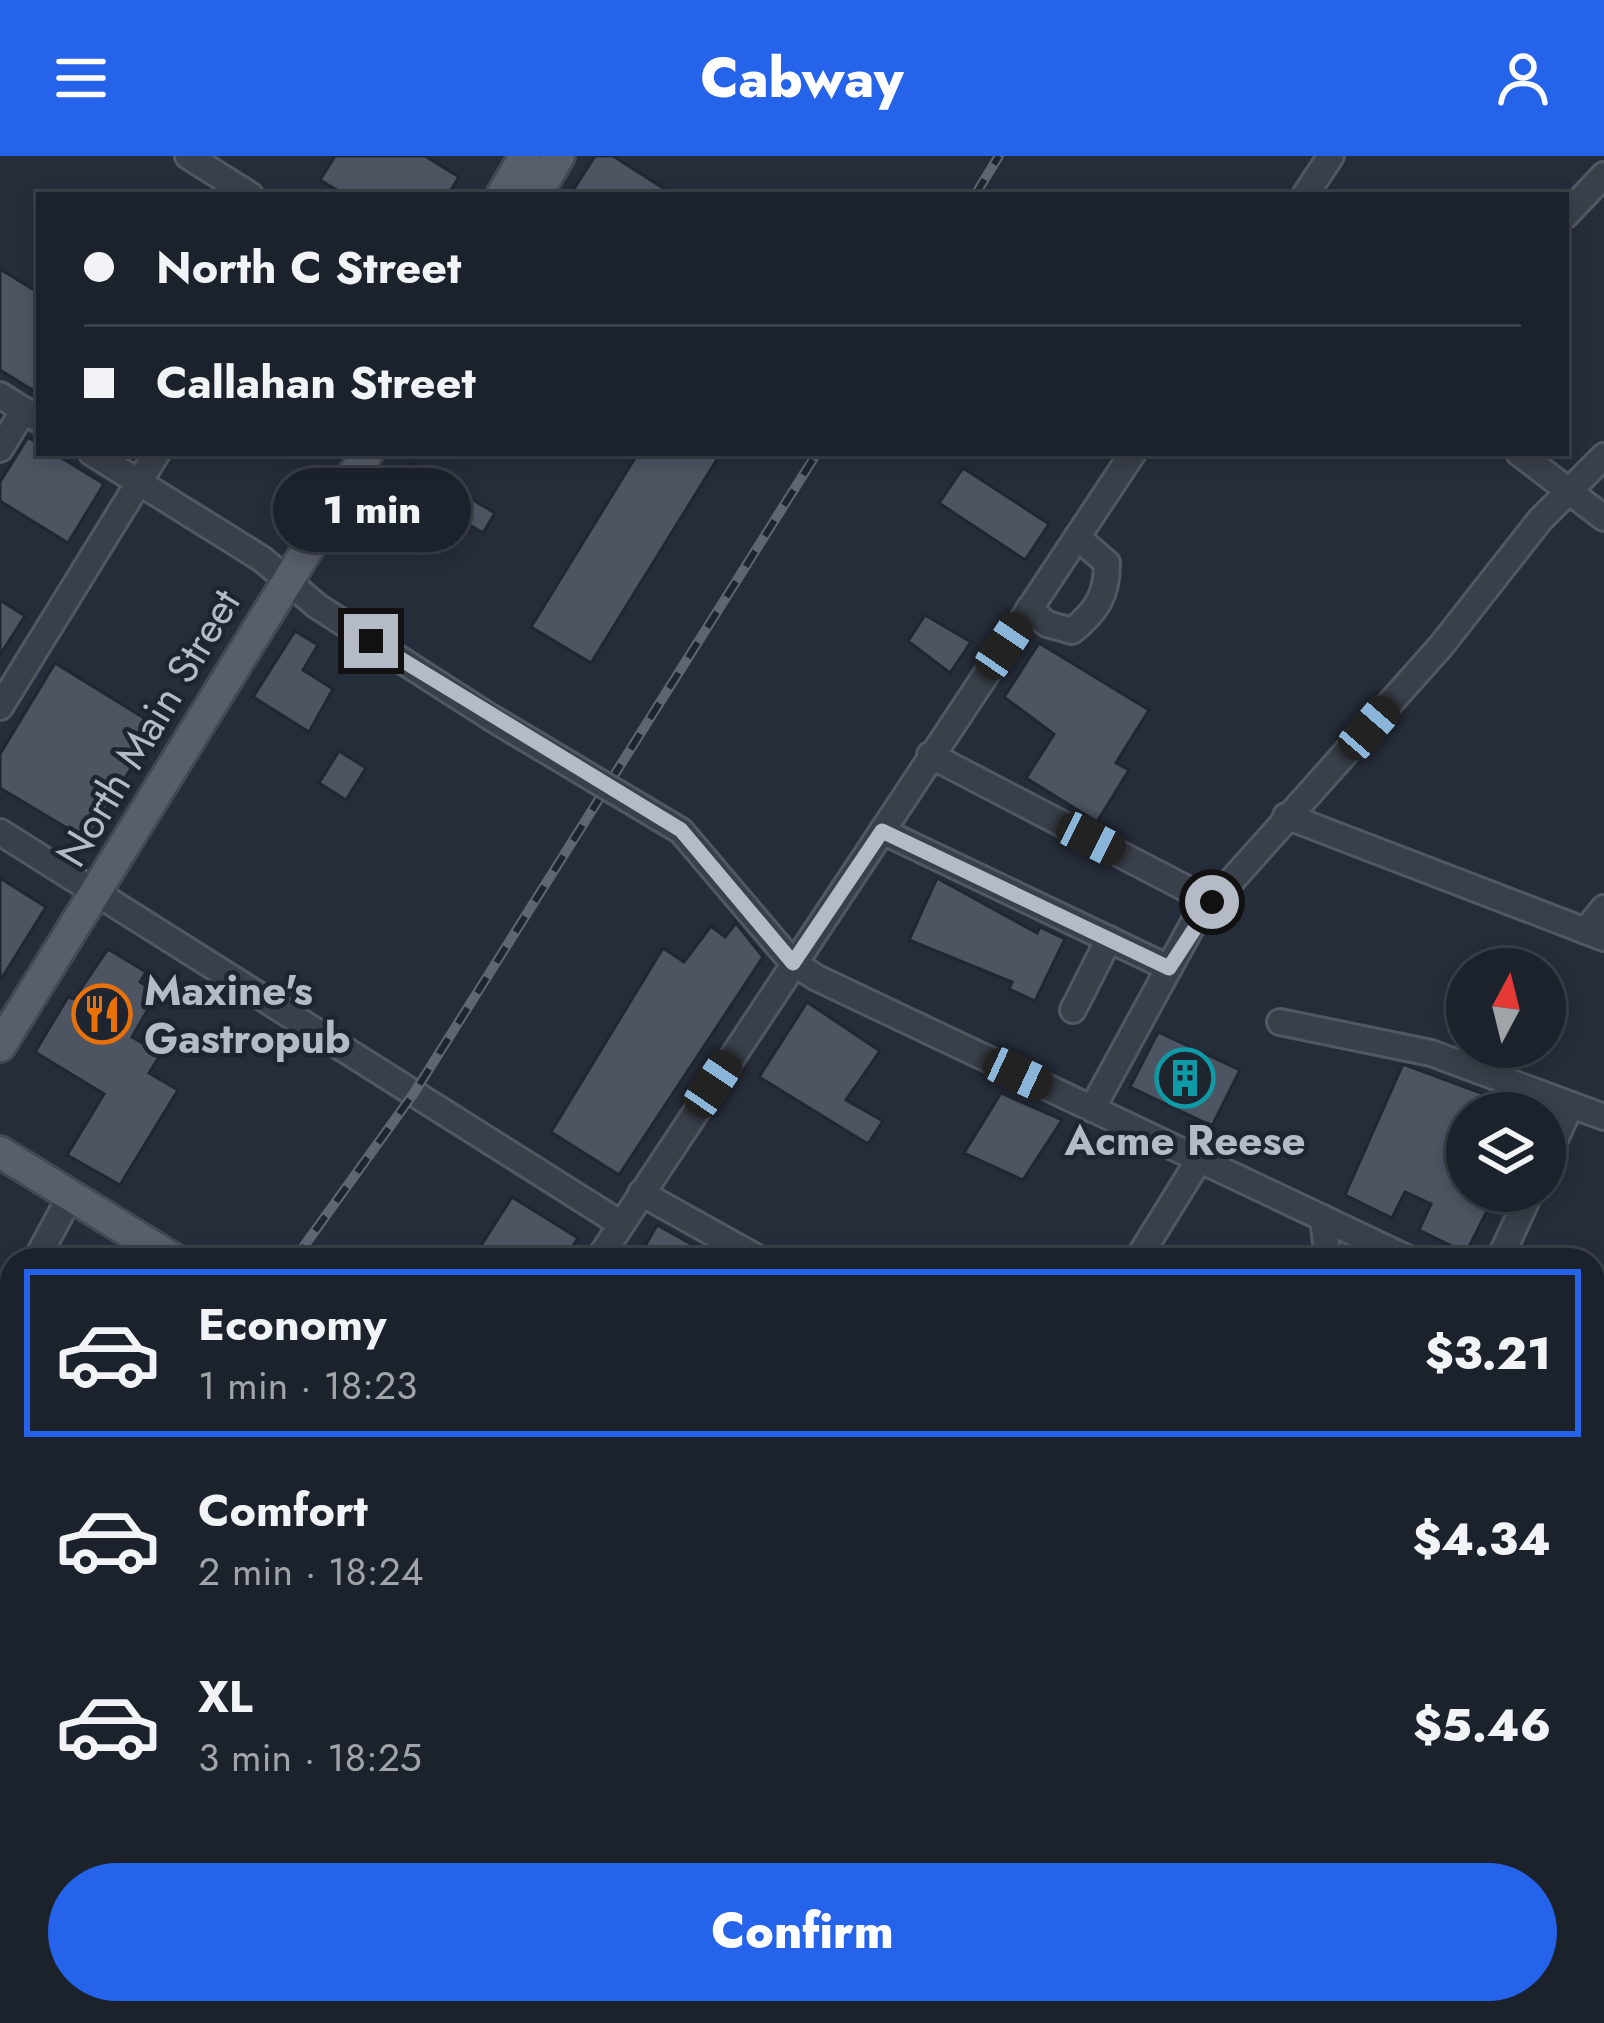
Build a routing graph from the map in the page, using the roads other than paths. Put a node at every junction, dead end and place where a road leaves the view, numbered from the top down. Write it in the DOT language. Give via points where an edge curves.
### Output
graph roads {
  1 [pos="188,156"];
  2 [pos="525,156"];
  3 [pos="560,156"];
  4 [pos="1331,156"];
  5 [pos="1604,176"];
  6 [pos="245,192"];
  7 [pos="504,192"];
  8 [pos="538,192"];
  9 [pos="1307,192"];
  10 [pos="1569,212"];
  11 [pos="0,395"];
  12 [pos="32,415"];
  13 [pos="0,449"];
  14 [pos="97,456"];
  15 [pos="155,456"];
  16 [pos="365,456"];
  17 [pos="1131,456"];
  18 [pos="1523,456"];
  19 [pos="1604,456"];
  20 [pos="139,483"];
  21 [pos="1566,491"];
  22 [pos="1604,518"];
  23 [pos="1078,536"];
  24 [pos="288,580"];
  25 [pos="1029,609"];
  26 [pos="8,677"];
  27 [pos="0,707"];
  28 [pos="930,755"];
  29 [pos="1286,816"];
  30 [pos="882,831"];
  31 [pos="0,832"];
  32 [pos="97,892"];
  33 [pos="1212,902"];
  34 [pos="1604,908"];
  35 [pos="1594,935"];
  36 [pos="1109,939"];
  37 [pos="793,963"];
  38 [pos="1169,968"];
  39 [pos="1072,1010"];
  40 [pos="1280,1022"];
  41 [pos="0,1046"];
  42 [pos="1571,1105"];
  43 [pos="1092,1108"];
  44 [pos="1566,1116"];
  45 [pos="1604,1117"];
  46 [pos="0,1152"];
  47 [pos="1199,1160"];
  48 [pos="641,1193"];
  49 [pos="71,1195"];
  50 [pos="1521,1212"];
  51 [pos="1323,1218"];
  52 [pos="621,1224"];
  53 [pos="42,1248"];
  54 [pos="156,1248"];
  55 [pos="606,1248"];
  56 [pos="740,1248"];
  57 [pos="1144,1248"];
  58 [pos="1327,1248"];
  59 [pos="1386,1248"];
  60 [pos="1505,1248"];
  1 -- 6 [label="street"];
  2 -- 7 [label="main road"];
  3 -- 8 [label="main road"];
  4 -- 9 [label="street"];
  5 -- 10 [label="street"];
  11 -- 12 [label="street"];
  12 -- 13 [label="street"];
  14 -- 20 [label="street"];
  15 -- 20 [label="street"];
  16 -- 24 [label="main road, North Main Street"];
  17 -- 23 [label="street"];
  18 -- 21 [label="street"];
  19 -- 21 [label="street"];
  20 -- 24 [label="street"];
  20 -- 26 [label="street"];
  21 -- 22 [label="street"];
  21 -- 29 [label="street" via="1441,646"];
  23 -- 25 [label="street"];
  23 -- 25 [label="street" via="1106,563 1107,586 1095,612 1072,631"];
  24 -- 32 [label="main road, North Main Street"];
  24 -- 37 [label="street, bridge" via="490,717 681,830"];
  25 -- 28 [label="street"];
  26 -- 27 [label="street"];
  28 -- 30 [label="street"];
  28 -- 33 [label="street"];
  29 -- 33 [label="street"];
  29 -- 35 [label="street"];
  30 -- 36 [label="street"];
  30 -- 37 [label="street"];
  31 -- 32 [label="street"];
  32 -- 41 [label="main road, North Main Street"];
  32 -- 52 [label="street"];
  33 -- 38 [label="street"];
  34 -- 35 [label="street"];
  36 -- 38 [label="street"];
  36 -- 39 [label="street"];
  37 -- 43 [label="street"];
  37 -- 48 [label="street"];
  38 -- 43 [label="street"];
  40 -- 42 [label="street" via="1431,1052"];
  42 -- 44 [label="street"];
  42 -- 45 [label="street"];
  43 -- 47 [label="street"];
  46 -- 49 [label="main road"];
  47 -- 51 [label="street"];
  47 -- 57 [label="street"];
  48 -- 52 [label="street"];
  48 -- 56 [label="street"];
  49 -- 53 [label="street"];
  49 -- 54 [label="main road"];
  50 -- 60 [label="street"];
  51 -- 58 [label="street"];
  51 -- 59 [label="street"];
  52 -- 55 [label="street"];
}
